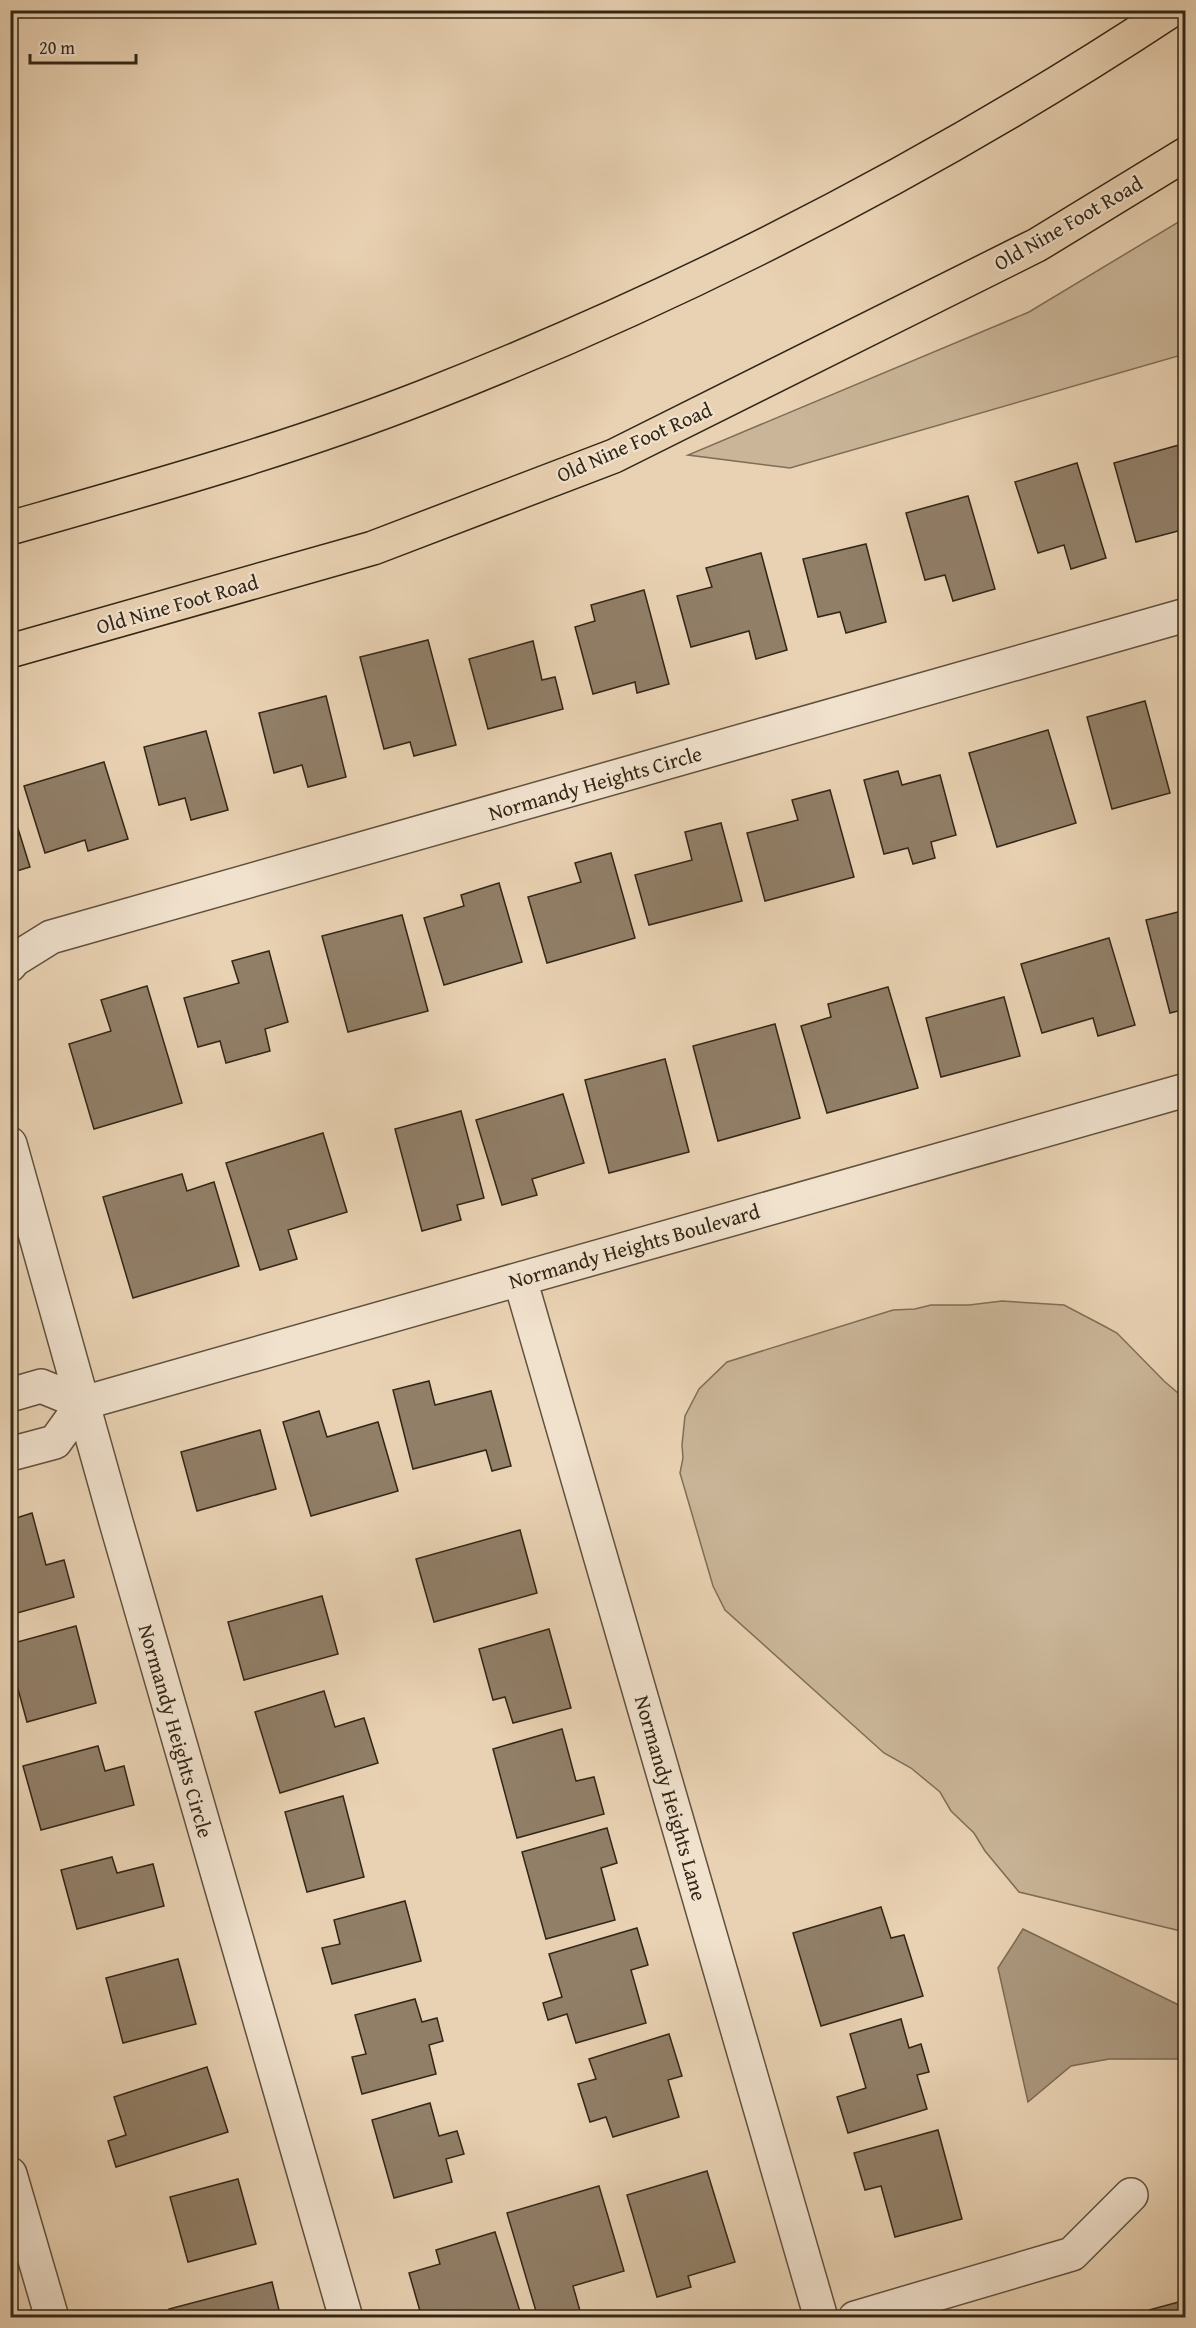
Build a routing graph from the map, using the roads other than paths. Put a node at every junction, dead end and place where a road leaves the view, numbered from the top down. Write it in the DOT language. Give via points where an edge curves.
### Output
graph roads {
  1 [pos="1172,10"];
  2 [pos="1185,154"];
  3 [pos="10,528"];
  4 [pos="1185,615"];
  5 [pos="10,651"];
  6 [pos="10,965"];
  7 [pos="1185,1090"];
  8 [pos="10,1144"];
  9 [pos="520,1279"];
  10 [pos="10,1395"];
  11 [pos="83,1403"];
  12 [pos="10,1455"];
  13 [pos="10,2174"];
  14 [pos="1131,2195"];
  15 [pos="52,2318"];
  16 [pos="346,2318"];
  17 [pos="821,2318"];
  18 [pos="855,2318"];
  1 -- 3 [label="main road" via="923,163 629,311 427,396 324,434"];
  2 -- 5 [label="main road, Old Nine Foot Road" via="1037,245 614,456 373,548"];
  4 -- 6 [label="street, Normandy Heights Circle" via="51,937"];
  7 -- 9 [label="street, Normandy Heights Boulevard"];
  8 -- 11 [label="street, Normandy Heights Circle"];
  9 -- 11 [label="street, Normandy Heights Boulevard"];
  9 -- 17 [label="street, Normandy Heights Lane"];
  10 -- 11 [label="street" via="41,1386"];
  11 -- 12 [label="street" via="55,1442"];
  11 -- 16 [label="street, Normandy Heights Circle"];
  13 -- 15 [label="street"];
  14 -- 18 [label="street" via="1072,2254"];
}
